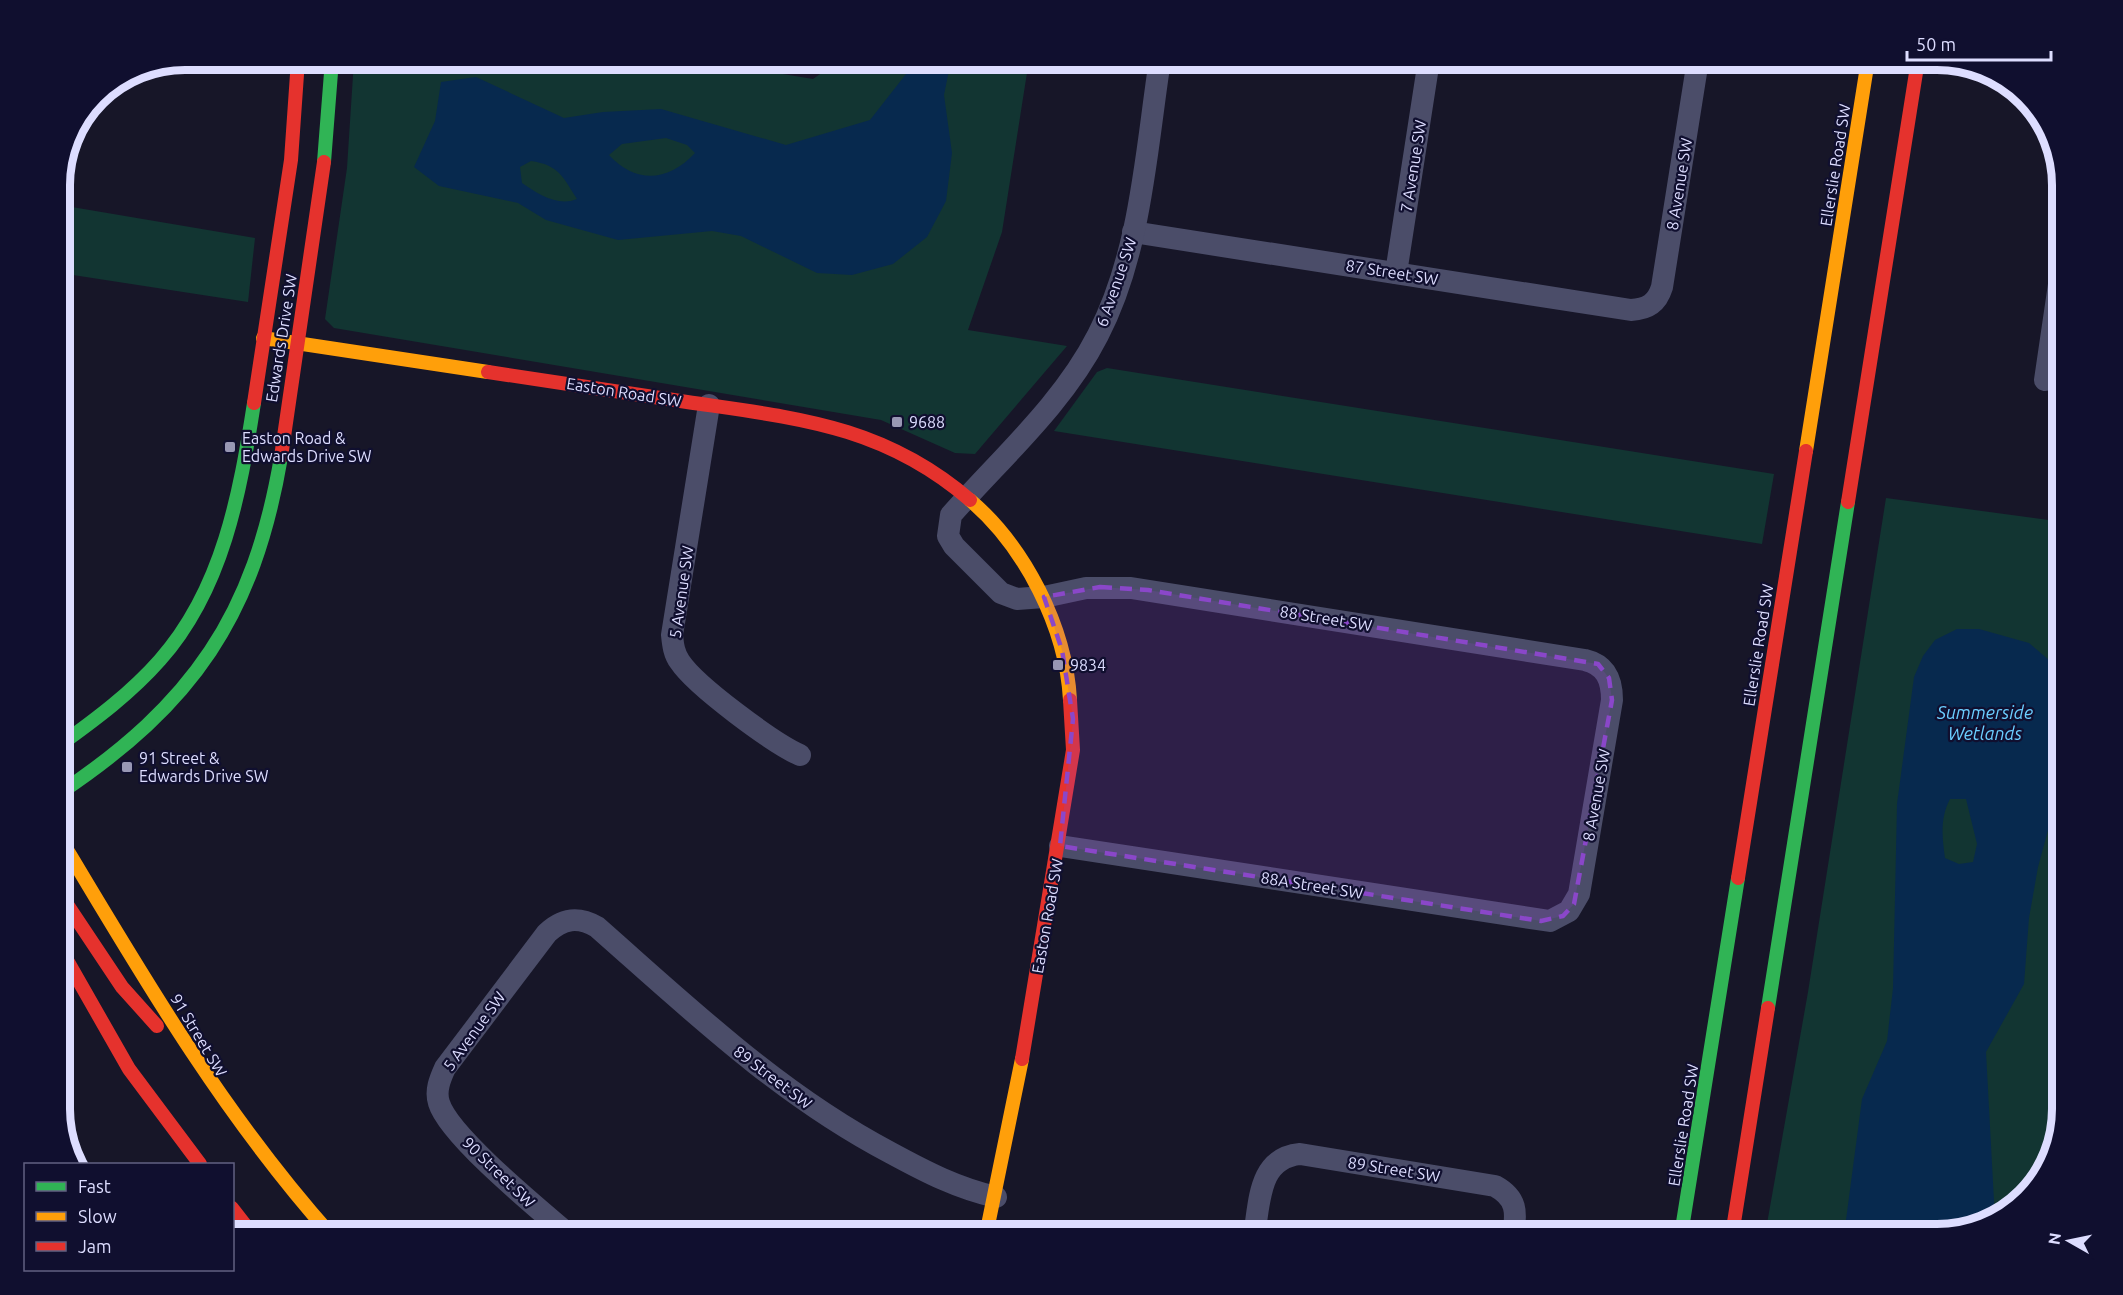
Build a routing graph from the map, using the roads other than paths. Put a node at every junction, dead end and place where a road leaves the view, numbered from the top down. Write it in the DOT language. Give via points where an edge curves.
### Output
graph roads {
  1 [pos="297,70"];
  2 [pos="331,70"];
  3 [pos="1159,70"];
  4 [pos="1428,70"];
  5 [pos="1696,70"];
  6 [pos="1866,70"];
  7 [pos="1904,70"];
  8 [pos="1916,70"];
  9 [pos="1904,142"];
  10 [pos="1133,232"];
  11 [pos="1396,273"];
  12 [pos="1651,305"];
  13 [pos="2052,328"];
  14 [pos="263,338"];
  15 [pos="297,343"];
  16 [pos="2044,380"];
  17 [pos="709,405"];
  18 [pos="968,496"];
  19 [pos="1044,597"];
  20 [pos="1605,670"];
  21 [pos="71,737"];
  22 [pos="800,755"];
  23 [pos="71,785"];
  24 [pos="1059,846"];
  25 [pos="71,856"];
  26 [pos="71,910"];
  27 [pos="1563,916"];
  28 [pos="574,919"];
  29 [pos="71,967"];
  30 [pos="210,1086"];
  31 [pos="438,1102"];
  32 [pos="199,1163"];
  33 [pos="996,1197"];
  34 [pos="234,1211"];
  35 [pos="245,1225"];
  36 [pos="323,1225"];
  37 [pos="556,1225"];
  38 [pos="989,1225"];
  39 [pos="1256,1225"];
  40 [pos="1514,1225"];
  41 [pos="1683,1225"];
  42 [pos="1734,1225"];
  1 -- 14 [label="main road, Edwards Drive SW" via="286,201"];
  2 -- 15 [label="main road, Edwards Drive SW" via="325,161"];
  3 -- 10 [label="street, 6 Avenue SW"];
  4 -- 11 [label="street, 7 Avenue SW"];
  5 -- 12 [label="street, 8 Avenue SW" via="1662,287"];
  6 -- 41 [label="main road, Ellerslie Road SW"];
  7 -- 9 [label="main road"];
  8 -- 9 [label="main road"];
  9 -- 42 [label="main road"];
  10 -- 11 [label="street, 87 Street SW"];
  10 -- 18 [label="street, 6 Avenue SW" via="1115,296 1088,352 1052,403"];
  11 -- 12 [label="street, 87 Street SW" via="1631,310"];
  13 -- 16 [label="street"];
  14 -- 15 [label="main road, Easton Road SW"];
  14 -- 21 [label="main road, Edwards Drive SW" via="234,511 210,581 171,649 150,673"];
  15 -- 17 [label="main road, Easton Road SW"];
  15 -- 23 [label="main road, Edwards Drive SW" via="260,547 222,635 172,706 111,758"];
  17 -- 18 [label="main road, Easton Road SW" via="825,424 868,437 922,462"];
  17 -- 22 [label="street, 5 Avenue SW" via="672,635 674,651 696,679 771,740"];
  18 -- 19 [label="main road, Easton Road SW" via="1011,543"];
  18 -- 19 [label="street" via="949,520 948,536 954,546 1001,593 1017,599"];
  19 -- 20 [label="street, 88 Street SW" via="1100,587 1148,590 1585,660"];
  19 -- 24 [label="main road, Easton Road SW" via="1062,650 1074,719 1071,771"];
  20 -- 27 [label="street, 8 Avenue SW" via="1612,700 1579,894"];
  24 -- 27 [label="street, 88A Street SW" via="1541,921"];
  24 -- 33 [label="main road, Easton Road SW"];
  25 -- 30 [label="main road, 91 Street SW"];
  26 -- 30 [label="main road" via="122,987"];
  28 -- 31 [label="street, 5 Avenue SW" via="563,921 547,933 445,1068 438,1087"];
  28 -- 33 [label="street, 89 Street SW" via="597,927 733,1047 829,1118 946,1182"];
  29 -- 32 [label="main road" via="129,1069"];
  30 -- 36 [label="main road, 91 Street SW"];
  31 -- 37 [label="street, 90 Street SW" via="455,1130"];
  33 -- 38 [label="main road, Easton Road SW"];
  34 -- 35 [label="main road"];
  39 -- 40 [label="street, 89 Street SW" via="1264,1183 1272,1165 1287,1155 1312,1155 1484,1183 1509,1195 1516,1210"];
}
